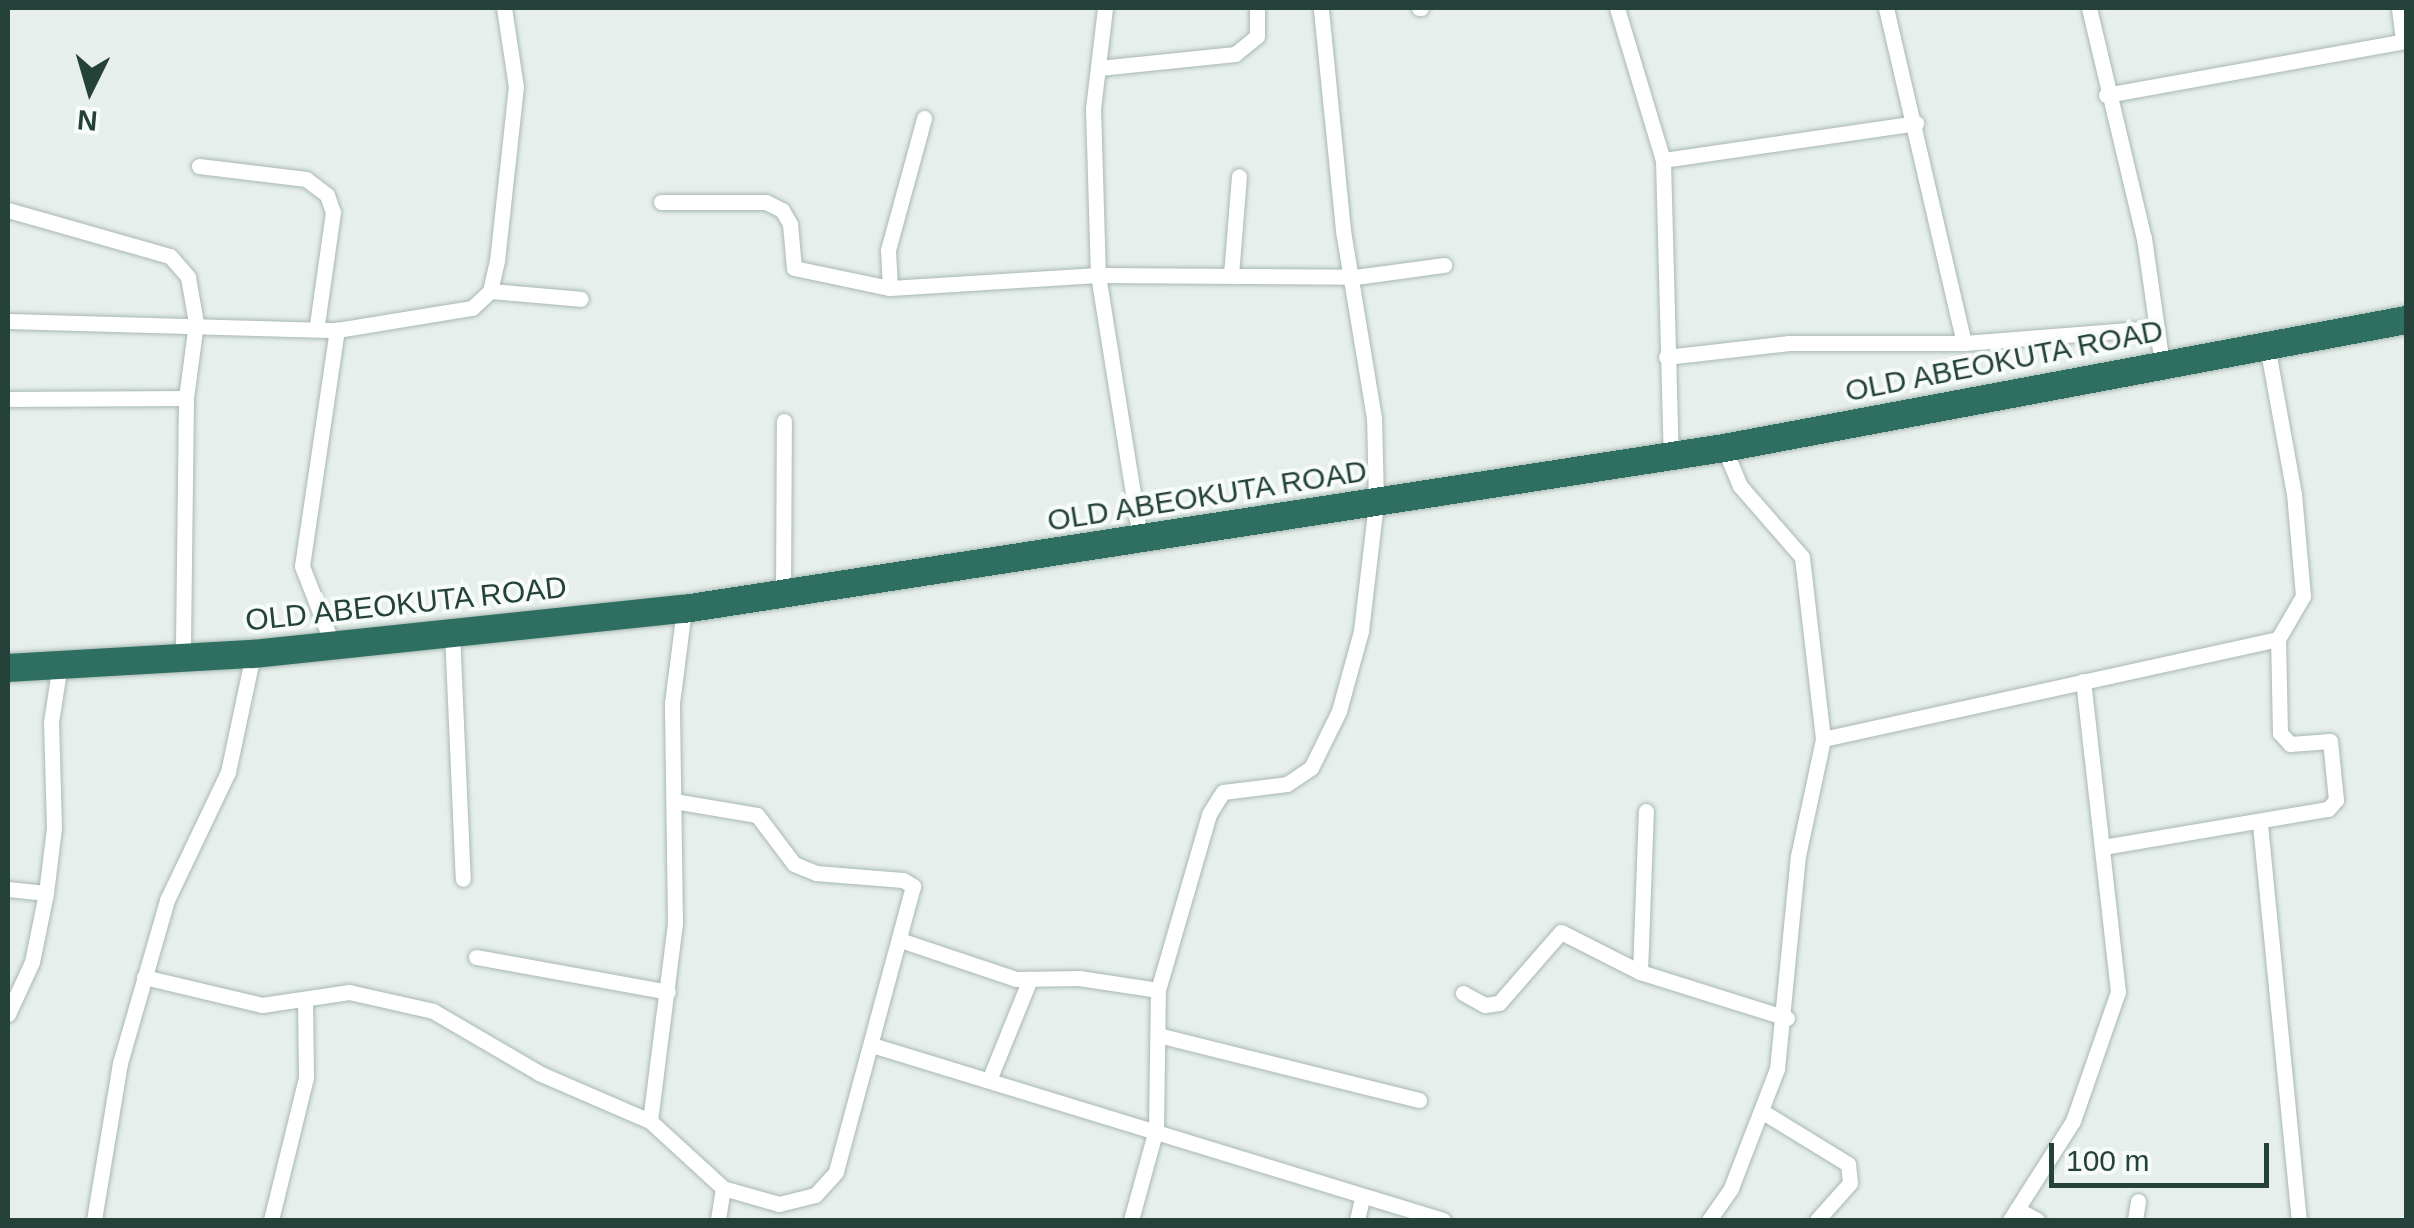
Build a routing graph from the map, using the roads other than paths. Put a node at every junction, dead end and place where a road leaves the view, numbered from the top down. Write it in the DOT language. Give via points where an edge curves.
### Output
graph roads {
  1 [pos="504,8"];
  2 [pos="1105,8"];
  3 [pos="1256,8"];
  4 [pos="1321,8"];
  5 [pos="1617,8"];
  6 [pos="1886,8"];
  7 [pos="2089,8"];
  8 [pos="2398,8"];
  9 [pos="2405,41"];
  10 [pos="1099,68"];
  11 [pos="2106,95"];
  12 [pos="924,118"];
  13 [pos="1916,123"];
  14 [pos="1663,160"];
  15 [pos="199,166"];
  16 [pos="1238,176"];
  17 [pos="662,202"];
  18 [pos="8,210"];
  19 [pos="1444,265"];
  20 [pos="1098,275"];
  21 [pos="1230,275"];
  22 [pos="1355,277"];
  23 [pos="890,288"];
  24 [pos="490,291"];
  25 [pos="581,299"];
  26 [pos="2406,320"];
  27 [pos="8,322"];
  28 [pos="196,323"];
  29 [pos="317,325"];
  30 [pos="2154,328"];
  31 [pos="337,330"];
  32 [pos="1964,343"];
  33 [pos="2267,346"];
  34 [pos="1666,358"];
  35 [pos="2162,364"];
  36 [pos="186,398"];
  37 [pos="8,399"];
  38 [pos="784,421"];
  39 [pos="1724,448"];
  40 [pos="1672,456"];
  41 [pos="1376,503"];
  42 [pos="1140,538"];
  43 [pos="784,594"];
  44 [pos="684,609"];
  45 [pos="452,632"];
  46 [pos="2278,639"];
  47 [pos="332,644"];
  48 [pos="253,654"];
  49 [pos="183,656"];
  50 [pos="60,664"];
  51 [pos="8,668"];
  52 [pos="2084,681"];
  53 [pos="1823,739"];
  54 [pos="674,801"];
  55 [pos="1646,811"];
  56 [pos="2260,824"];
  57 [pos="2103,846"];
  58 [pos="463,879"];
  59 [pos="8,889"];
  60 [pos="46,894"];
  61 [pos="900,940"];
  62 [pos="476,957"];
  63 [pos="1640,972"];
  64 [pos="144,977"];
  65 [pos="1030,978"];
  66 [pos="1158,990"];
  67 [pos="668,992"];
  68 [pos="1463,993"];
  69 [pos="305,1001"];
  70 [pos="8,1014"];
  71 [pos="1787,1018"];
  72 [pos="1158,1036"];
  73 [pos="872,1045"];
  74 [pos="989,1080"];
  75 [pos="1419,1100"];
  76 [pos="1763,1112"];
  77 [pos="650,1121"];
  78 [pos="1156,1129"];
  79 [pos="723,1188"];
  80 [pos="1362,1198"];
  81 [pos="2138,1201"];
  82 [pos="2013,1215"];
  83 [pos="94,1220"];
  84 [pos="270,1220"];
  85 [pos="718,1220"];
  86 [pos="1131,1220"];
  87 [pos="1358,1220"];
  88 [pos="1444,1220"];
  89 [pos="1709,1220"];
  90 [pos="1818,1220"];
  91 [pos="2037,1220"];
  92 [pos="2135,1220"];
  93 [pos="2298,1220"];
  1 -- 24 [label="street" via="516,87"];
  2 -- 10 [label="street"];
  3 -- 10 [label="street" via="1257,36 1235,54"];
  4 -- 22 [label="street" via="1343,230"];
  5 -- 14 [label="street"];
  6 -- 13 [label="street"];
  7 -- 11 [label="street"];
  8 -- 9 [label="street"];
  9 -- 11 [label="street"];
  10 -- 20 [label="street" via="1093,108"];
  11 -- 30 [label="street" via="2144,238"];
  12 -- 23 [label="street" via="888,250"];
  13 -- 14 [label="street"];
  13 -- 32 [label="street"];
  14 -- 34 [label="street"];
  15 -- 29 [label="street" via="306,179 327,195 333,212"];
  16 -- 21 [label="street"];
  17 -- 23 [label="street" via="766,202 790,224 794,268"];
  18 -- 28 [label="street" via="170,256 188,277"];
  19 -- 22 [label="street"];
  20 -- 21 [label="street"];
  20 -- 23 [label="street"];
  20 -- 42 [label="street"];
  21 -- 22 [label="street"];
  22 -- 41 [label="street" via="1374,418"];
  24 -- 25 [label="street"];
  24 -- 31 [label="street" via="472,308"];
  26 -- 33 [label="highway, OLD ABEOKUTA ROAD"];
  27 -- 28 [label="street"];
  28 -- 29 [label="street"];
  28 -- 36 [label="street"];
  29 -- 31 [label="street"];
  30 -- 32 [label="street"];
  30 -- 35 [label="street"];
  31 -- 47 [label="street" via="302,566"];
  32 -- 34 [label="street" via="1789,343"];
  33 -- 35 [label="highway, OLD ABEOKUTA ROAD"];
  33 -- 46 [label="street" via="2294,494 2303,596"];
  34 -- 40 [label="street"];
  35 -- 39 [label="highway, OLD ABEOKUTA ROAD"];
  36 -- 37 [label="street"];
  36 -- 49 [label="street"];
  38 -- 43 [label="street"];
  39 -- 40 [label="highway, OLD ABEOKUTA ROAD"];
  39 -- 53 [label="street" via="1740,486 1796,546 1806,568"];
  40 -- 41 [label="highway, OLD ABEOKUTA ROAD"];
  41 -- 42 [label="highway, OLD ABEOKUTA ROAD"];
  41 -- 66 [label="street" via="1361,630 1338,711 1312,768 1287,784 1224,792 1209,814"];
  42 -- 43 [label="highway, OLD ABEOKUTA ROAD"];
  43 -- 44 [label="highway, OLD ABEOKUTA ROAD"];
  44 -- 45 [label="highway, OLD ABEOKUTA ROAD"];
  44 -- 54 [label="street" via="672,702"];
  45 -- 47 [label="highway, OLD ABEOKUTA ROAD"];
  45 -- 58 [label="street"];
  46 -- 52 [label="street"];
  46 -- 56 [label="street" via="2280,733 2290,744 2330,741 2336,800 2328,810"];
  47 -- 48 [label="highway, OLD ABEOKUTA ROAD"];
  48 -- 49 [label="highway, OLD ABEOKUTA ROAD"];
  48 -- 64 [label="street" via="228,772 212,816 184,857"];
  49 -- 50 [label="highway, OLD ABEOKUTA ROAD"];
  50 -- 51 [label="highway, OLD ABEOKUTA ROAD"];
  50 -- 60 [label="street" via="51,722 54,828"];
  52 -- 53 [label="street"];
  52 -- 57 [label="street"];
  53 -- 71 [label="street" via="1798,856"];
  54 -- 61 [label="street" via="757,815 794,864 816,873 903,880 914,897"];
  54 -- 67 [label="street"];
  55 -- 63 [label="street"];
  56 -- 57 [label="street"];
  56 -- 93 [label="street"];
  57 -- 82 [label="street" via="2118,992 2073,1121"];
  59 -- 60 [label="street"];
  60 -- 70 [label="street" via="32,962"];
  61 -- 65 [label="street"];
  61 -- 73 [label="street"];
  62 -- 67 [label="street"];
  63 -- 68 [label="street" via="1558,932 1498,1003 1485,1005"];
  63 -- 71 [label="street"];
  64 -- 69 [label="street" via="262,1005"];
  64 -- 83 [label="street" via="120,1063"];
  65 -- 66 [label="street"];
  65 -- 74 [label="street"];
  66 -- 72 [label="street"];
  67 -- 77 [label="street"];
  69 -- 77 [label="street" via="349,992 432,1011 539,1073"];
  69 -- 84 [label="street" via="306,1078"];
  71 -- 76 [label="street"];
  72 -- 75 [label="street"];
  72 -- 78 [label="street"];
  73 -- 74 [label="street"];
  73 -- 79 [label="street" via="826,1186 779,1204"];
  74 -- 78 [label="street"];
  76 -- 89 [label="street"];
  76 -- 90 [label="street" via="1848,1164 1850,1183"];
  77 -- 79 [label="street"];
  78 -- 80 [label="street"];
  78 -- 86 [label="street"];
  79 -- 85 [label="street"];
  80 -- 87 [label="street"];
  80 -- 88 [label="street"];
  81 -- 92 [label="street"];
  82 -- 91 [label="street"];
}
